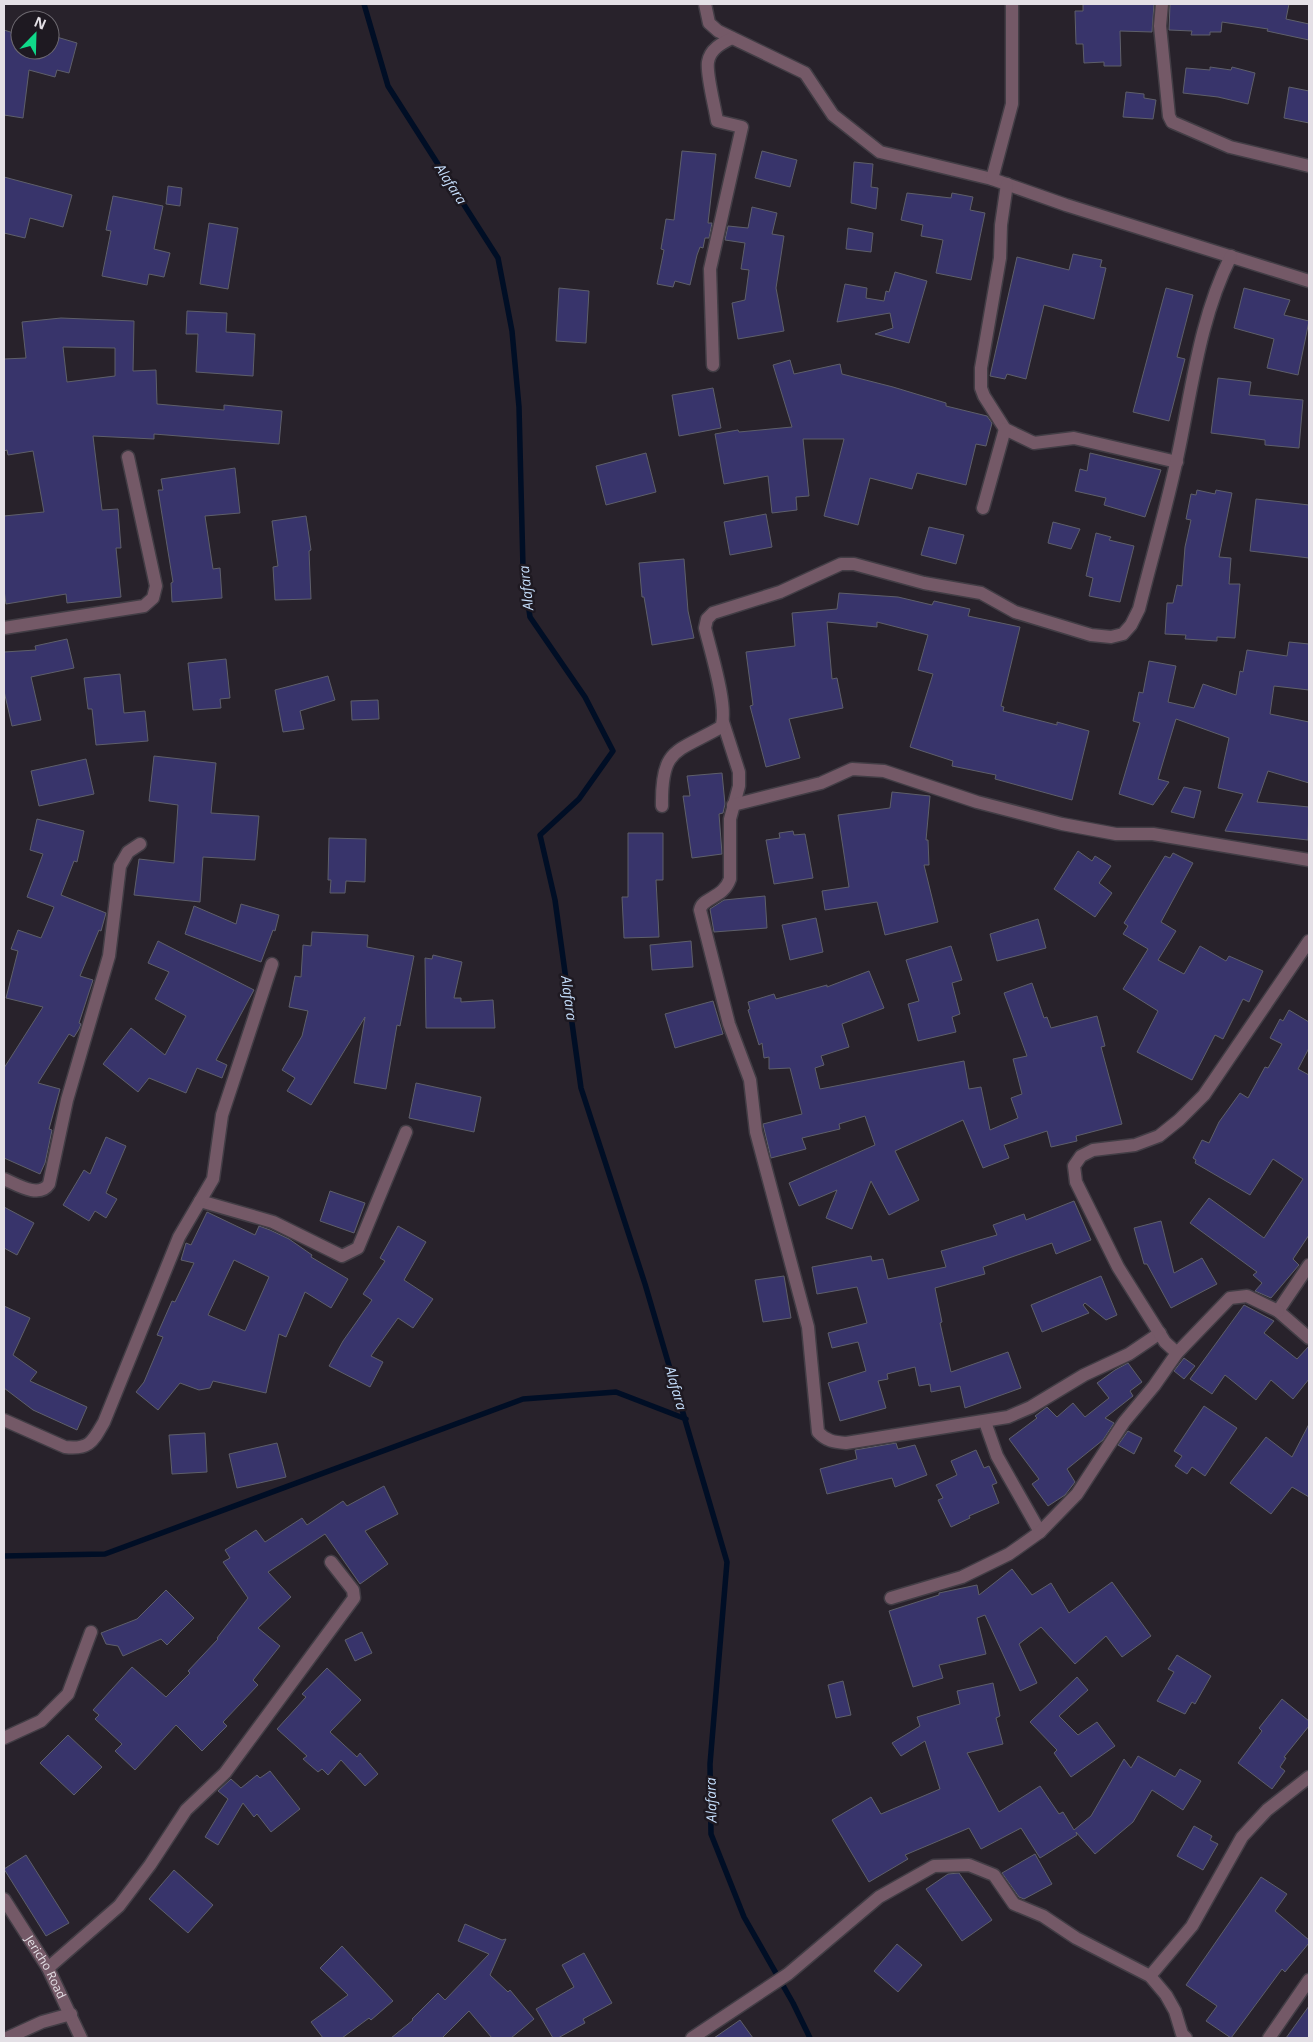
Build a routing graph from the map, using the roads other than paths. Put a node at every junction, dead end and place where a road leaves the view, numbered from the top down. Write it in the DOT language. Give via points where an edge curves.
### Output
graph roads {
  1 [pos="704,4"];
  2 [pos="1012,4"];
  3 [pos="1162,4"];
  4 [pos="732,38"];
  5 [pos="1309,166"];
  6 [pos="992,179"];
  7 [pos="1007,184"];
  8 [pos="1231,256"];
  9 [pos="1309,281"];
  10 [pos="713,365"];
  11 [pos="1005,429"];
  12 [pos="128,457"];
  13 [pos="1176,462"];
  14 [pos="984,508"];
  15 [pos="4,628"];
  16 [pos="723,722"];
  17 [pos="733,805"];
  18 [pos="662,806"];
  19 [pos="140,844"];
  20 [pos="1309,860"];
  21 [pos="1309,941"];
  22 [pos="272,964"];
  23 [pos="406,1132"];
  24 [pos="4,1179"];
  25 [pos="200,1201"];
  26 [pos="1309,1265"];
  27 [pos="1278,1311"];
  28 [pos="1160,1333"];
  29 [pos="1309,1338"];
  30 [pos="1178,1353"];
  31 [pos="4,1420"];
  32 [pos="984,1422"];
  33 [pos="1040,1532"];
  34 [pos="331,1562"];
  35 [pos="891,1598"];
  36 [pos="92,1632"];
  37 [pos="4,1738"];
  38 [pos="1309,1777"];
  39 [pos="4,1899"];
  40 [pos="48,1968"];
  41 [pos="1150,1976"];
  42 [pos="1309,1980"];
  43 [pos="71,2014"];
  44 [pos="7,2038"];
  45 [pos="81,2038"];
  46 [pos="692,2038"];
  47 [pos="1186,2038"];
  48 [pos="1269,2038"];
  1 -- 4 [label="street" via="709,23"];
  2 -- 6 [label="street" via="1012,104"];
  3 -- 5 [label="street" via="1162,44 1172,122 1230,147"];
  4 -- 6 [label="street" via="805,72 833,115 880,152"];
  4 -- 10 [label="street" via="720,43 708,62 717,121 742,128 710,269"];
  6 -- 7 [label="street"];
  7 -- 8 [label="street"];
  7 -- 11 [label="street" via="998,267 980,378 984,396"];
  8 -- 9 [label="street"];
  8 -- 13 [label="street" via="1209,310"];
  11 -- 13 [label="street" via="1034,443 1074,438"];
  11 -- 14 [label="street"];
  12 -- 15 [label="street" via="156,586 153,598 144,606"];
  13 -- 16 [label="street" via="1139,609 1123,634 1091,635 1015,612 980,593 924,583 854,564 841,564 780,592 713,613 707,619 705,628 721,693"];
  16 -- 17 [label="street" via="739,772 739,786"];
  16 -- 18 [label="street" via="721,727 677,751 662,780"];
  17 -- 20 [label="street" via="821,783 852,768 884,771 977,802 1062,824 1116,834 1153,834"];
  17 -- 32 [label="street" via="730,879 720,895 705,902 700,910 729,1024 750,1080 756,1132 808,1327 818,1432 832,1442 846,1443"];
  19 -- 24 [label="street" via="128,852 120,866 109,956 68,1100 49,1184 36,1191"];
  21 -- 28 [label="street" via="1204,1095 1180,1120 1159,1136 1135,1145 1093,1150 1081,1156 1074,1166 1076,1182 1118,1267"];
  22 -- 25 [label="street" via="222,1115 213,1179"];
  23 -- 25 [label="street" via="358,1248 342,1256 273,1222"];
  25 -- 31 [label="street" via="179,1237 104,1422 93,1441 86,1446 65,1447"];
  26 -- 27 [label="street"];
  27 -- 29 [label="street"];
  27 -- 30 [label="street" via="1247,1296 1230,1298"];
  28 -- 30 [label="street"];
  28 -- 32 [label="street" via="1129,1354 1084,1375 1031,1407 1008,1417"];
  30 -- 33 [label="street" via="1124,1422 1077,1494"];
  32 -- 33 [label="street" via="997,1456"];
  33 -- 35 [label="street" via="1009,1554 962,1577"];
  34 -- 40 [label="street" via="352,1590 354,1598 225,1773 186,1810 119,1906"];
  36 -- 37 [label="street" via="68,1694 41,1721"];
  38 -- 41 [label="street" via="1252,1824 1192,1926"];
  39 -- 40 [label="street, Jericho Road"];
  40 -- 43 [label="street, Jericho Road"];
  41 -- 46 [label="street" via="1076,1938 1043,1916 1014,1904 994,1875 969,1865 934,1866 879,1897 788,1974"];
  41 -- 47 [label="street" via="1175,2010"];
  42 -- 48 [label="street"];
  43 -- 44 [label="street" via="42,2022"];
  43 -- 45 [label="street, Jericho Road"];
}
